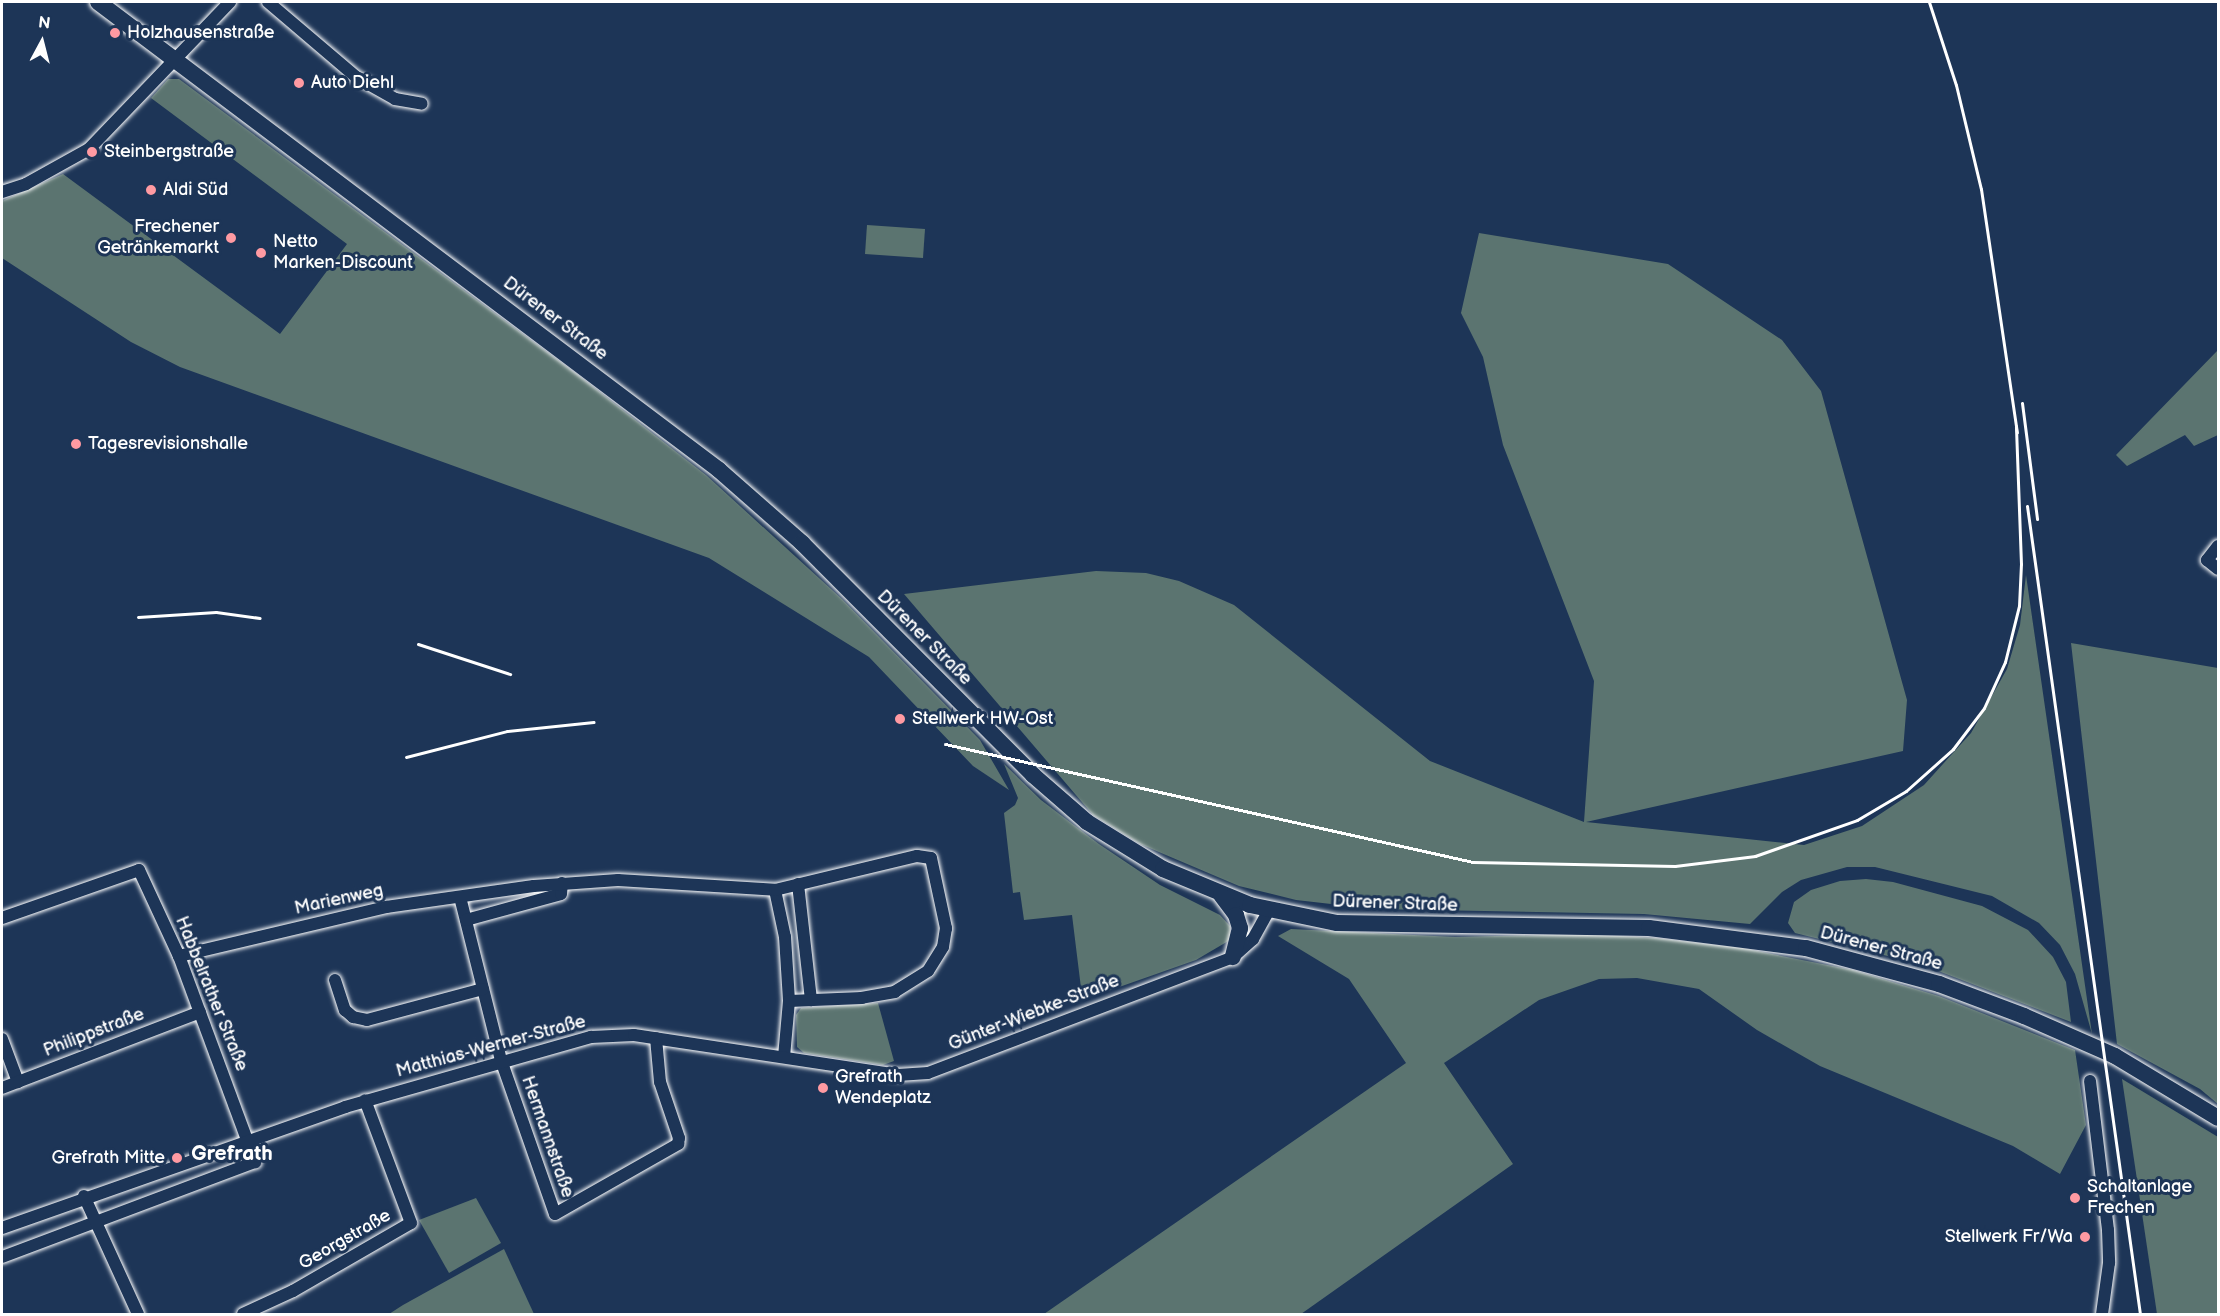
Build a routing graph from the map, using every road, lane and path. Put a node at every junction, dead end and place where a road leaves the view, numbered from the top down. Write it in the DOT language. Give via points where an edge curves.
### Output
graph roads {
  1 [pos="98,2"];
  2 [pos="230,2"];
  3 [pos="268,2"];
  4 [pos="176,59"];
  5 [pos="422,104"];
  6 [pos="2,192"];
  7 [pos="2218,546"];
  8 [pos="2218,568"];
  9 [pos="562,883"];
  10 [pos="798,884"];
  11 [pos="510,890"];
  12 [pos="775,890"];
  13 [pos="1221,895"];
  14 [pos="460,897"];
  15 [pos="514,907"];
  16 [pos="1269,910"];
  17 [pos="2,918"];
  18 [pos="466,920"];
  19 [pos="803,935"];
  20 [pos="784,937"];
  21 [pos="178,956"];
  22 [pos="1233,957"];
  23 [pos="335,980"];
  24 [pos="483,989"];
  25 [pos="811,1000"];
  26 [pos="789,1002"];
  27 [pos="200,1012"];
  28 [pos="656,1038"];
  29 [pos="2,1039"];
  30 [pos="784,1057"];
  31 [pos="501,1060"];
  32 [pos="2090,1081"];
  33 [pos="18,1082"];
  34 [pos="2,1088"];
  35 [pos="365,1100"];
  36 [pos="2218,1118"];
  37 [pos="248,1139"];
  38 [pos="84,1196"];
  39 [pos="96,1222"];
  40 [pos="2,1228"];
  41 [pos="2,1257"];
  42 [pos="138,1314"];
  43 [pos="243,1314"];
  44 [pos="2102,1314"];
  1 -- 4 [label="main road, Dürener Straße"];
  2 -- 4 [label="street"];
  3 -- 5 [label="street" via="356,77 395,99"];
  4 -- 6 [label="street" via="89,149 26,184"];
  4 -- 13 [label="main road, Dürener Straße" via="719,470 802,543 1033,776 1087,822 1163,869"];
  7 -- 8 [label="street" via="2207,560"];
  9 -- 11 [label="street, Marienweg"];
  9 -- 12 [label="street, Marienweg" via="637,880"];
  9 -- 15 [label="street" via="561,894"];
  10 -- 12 [label="street, Marienweg"];
  10 -- 19 [label="street"];
  10 -- 25 [label="street, Marienweg" via="926,856 934,864 945,917 945,938 938,958 909,986 862,999"];
  11 -- 14 [label="street, Marienweg"];
  11 -- 15 [label="street"];
  12 -- 20 [label="street"];
  13 -- 16 [label="main road, Dürener Straße"];
  13 -- 22 [label="main road" via="1236,915 1240,928"];
  14 -- 18 [label="street, Hermannstraße"];
  14 -- 21 [label="street, Marienweg" via="375,909"];
  15 -- 18 [label="street"];
  16 -- 22 [label="street, Günter-Wiebke-Straße" via="1253,939"];
  16 -- 36 [label="main road, Dürener Straße" via="1367,926 1649,927 1806,948 1939,984 2024,1016 2115,1056"];
  17 -- 21 [label="street, Habbelrather Straße" via="139,870"];
  18 -- 24 [label="street, Hermannstraße"];
  19 -- 20 [label="street"];
  19 -- 25 [label="street"];
  20 -- 26 [label="street"];
  21 -- 27 [label="street, Habbelrather Straße"];
  22 -- 30 [label="street, Günter-Wiebke-Straße" via="928,1072 898,1075"];
  23 -- 24 [label="street" via="345,1010 353,1017 367,1020"];
  24 -- 31 [label="street, Hermannstraße"];
  25 -- 26 [label="street"];
  26 -- 30 [label="street"];
  27 -- 33 [label="street, Philippstraße"];
  27 -- 37 [label="street, Habbelrather Straße"];
  28 -- 30 [label="street, Matthias-Werner-Straße"];
  28 -- 31 [label="street, Matthias-Werner-Straße" via="591,1037"];
  28 -- 31 [label="street, Hermannstraße" via="660,1082 678,1144 555,1214"];
  29 -- 33 [label="street"];
  31 -- 35 [label="street, Matthias-Werner-Straße"];
  32 -- 44 [label="street" via="2108,1230 2109,1263"];
  33 -- 34 [label="street, Philippstraße"];
  35 -- 37 [label="street, Matthias-Werner-Straße"];
  35 -- 43 [label="street, Georgstraße" via="411,1223 293,1291"];
  37 -- 38 [label="street, Matthias-Werner-Straße"];
  37 -- 39 [label="street" via="255,1162"];
  38 -- 39 [label="street"];
  38 -- 40 [label="street, Matthias-Werner-Straße"];
  39 -- 41 [label="street"];
  39 -- 42 [label="street"];
}
